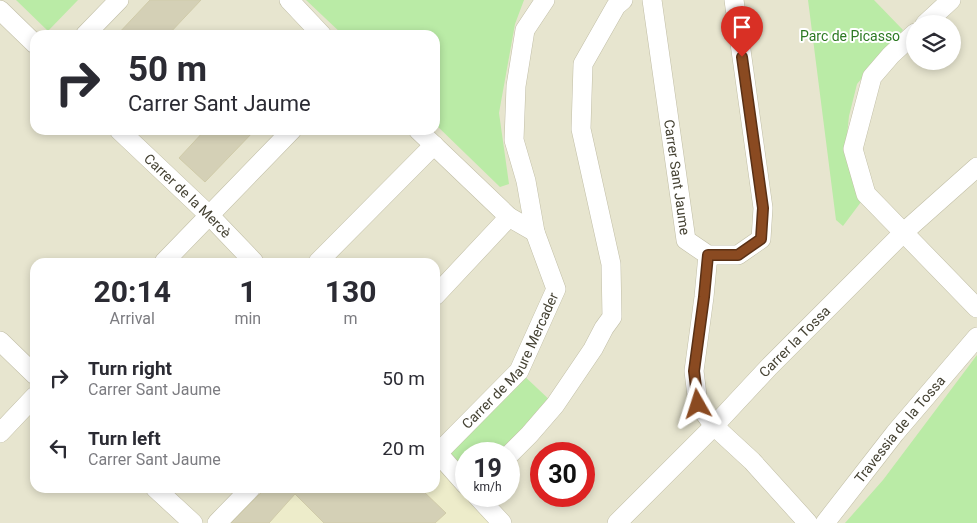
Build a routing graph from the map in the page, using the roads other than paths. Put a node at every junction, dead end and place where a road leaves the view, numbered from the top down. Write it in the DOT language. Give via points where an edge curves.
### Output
graph roads {
  1 [pos="119,0"];
  2 [pos="289,0"];
  3 [pos="545,0"];
  4 [pos="623,0"];
  5 [pos="652,0"];
  6 [pos="734,0"];
  7 [pos="951,0"];
  8 [pos="0,10"];
  9 [pos="935,15"];
  10 [pos="90,30"];
  11 [pos="317,30"];
  12 [pos="30,39"];
  13 [pos="906,41"];
  14 [pos="124,135"];
  15 [pos="287,135"];
  16 [pos="423,135"];
  17 [pos="434,145"];
  18 [pos="977,167"];
  19 [pos="210,216"];
  20 [pos="509,218"];
  21 [pos="535,232"];
  22 [pos="904,232"];
  23 [pos="708,255"];
  24 [pos="168,258"];
  25 [pos="250,258"];
  26 [pos="322,258"];
  27 [pos="440,291"];
  28 [pos="977,308"];
  29 [pos="977,337"];
  30 [pos="0,341"];
  31 [pos="30,370"];
  32 [pos="30,401"];
  33 [pos="714,426"];
  34 [pos="0,433"];
  35 [pos="520,444"];
  36 [pos="440,447"];
  37 [pos="440,456"];
  38 [pos="455,473"];
  39 [pos="160,493"];
  40 [pos="246,493"];
  41 [pos="487,507"];
  42 [pos="193,523"];
  43 [pos="217,523"];
  44 [pos="502,523"];
  45 [pos="617,523"];
  46 [pos="808,523"];
  47 [pos="825,523"];
  1 -- 10 [label="street"];
  2 -- 11 [label="street"];
  3 -- 21 [label="street, Carrer de Maure Mercader" via="525,30 516,86 514,140"];
  4 -- 35 [label="street" via="616,6 583,64 581,129 611,264 612,317 556,405"];
  5 -- 23 [label="street, Carrer Sant Jaume" via="686,240"];
  6 -- 23 [label="street" via="763,208 761,239 738,255"];
  7 -- 9 [label="street"];
  8 -- 12 [label="street"];
  13 -- 22 [label="street" via="872,77 853,149 866,194"];
  14 -- 19 [label="street, Carrer de la Mercè"];
  15 -- 19 [label="street"];
  16 -- 17 [label="street"];
  17 -- 20 [label="street"];
  17 -- 26 [label="street"];
  18 -- 22 [label="street, Carrer la Tossa"];
  19 -- 24 [label="street"];
  19 -- 25 [label="street, Carrer de la Mercè"];
  20 -- 21 [label="street"];
  20 -- 27 [label="street"];
  21 -- 36 [label="street, Carrer de Maure Mercader" via="556,289 519,371"];
  22 -- 28 [label="street"];
  22 -- 33 [label="street, Carrer la Tossa"];
  23 -- 33 [label="street" via="694,371 698,404"];
  29 -- 47 [label="street, Travessia de la Tossa" via="895,433"];
  30 -- 31 [label="street"];
  32 -- 34 [label="street"];
  33 -- 45 [label="street, Carrer la Tossa"];
  33 -- 46 [label="street" via="752,461"];
  37 -- 38 [label="street"];
  39 -- 42 [label="street"];
  40 -- 43 [label="street"];
  41 -- 44 [label="street"];
}
